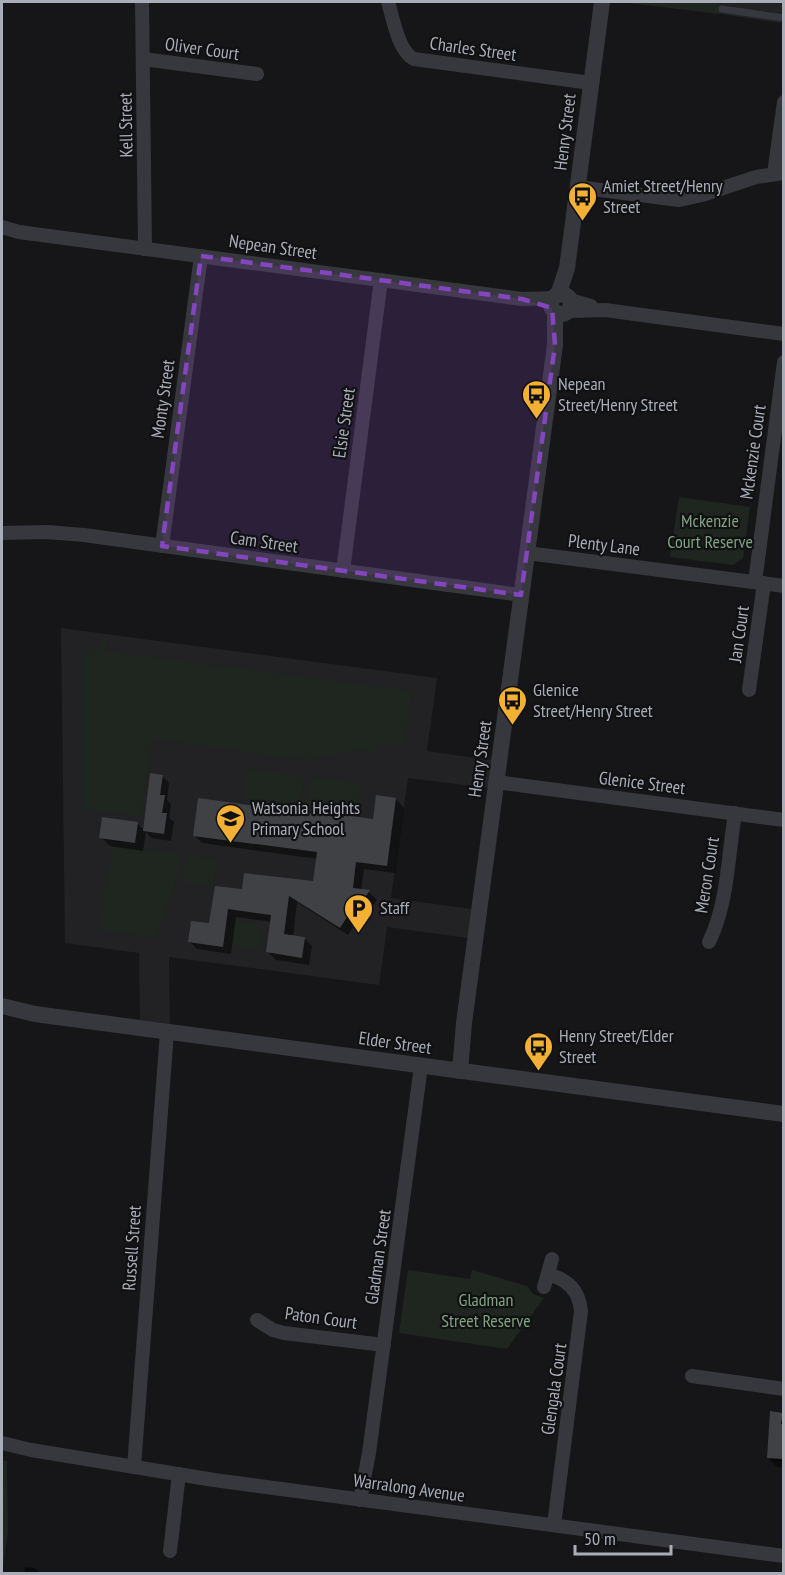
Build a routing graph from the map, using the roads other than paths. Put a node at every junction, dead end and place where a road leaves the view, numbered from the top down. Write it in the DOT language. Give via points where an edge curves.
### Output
graph roads {
  1 [pos="142,2"];
  2 [pos="388,2"];
  3 [pos="602,2"];
  4 [pos="722,9"];
  5 [pos="783,18"];
  6 [pos="143,59"];
  7 [pos="257,74"];
  8 [pos="591,83"];
  9 [pos="783,102"];
  10 [pos="779,174"];
  11 [pos="577,187"];
  12 [pos="2,227"];
  13 [pos="2,232"];
  14 [pos="19,232"];
  15 [pos="145,249"];
  16 [pos="201,256"];
  17 [pos="381,280"];
  18 [pos="561,304"];
  19 [pos="783,334"];
  20 [pos="783,362"];
  21 [pos="2,533"];
  22 [pos="162,546"];
  23 [pos="527,553"];
  24 [pos="343,571"];
  25 [pos="759,583"];
  26 [pos="783,586"];
  27 [pos="521,595"];
  28 [pos="749,690"];
  29 [pos="496,782"];
  30 [pos="735,813"];
  31 [pos="783,820"];
  32 [pos="709,942"];
  33 [pos="2,1006"];
  34 [pos="167,1032"];
  35 [pos="421,1066"];
  36 [pos="460,1071"];
  37 [pos="783,1114"];
  38 [pos="552,1259"];
  39 [pos="257,1320"];
  40 [pos="384,1345"];
  41 [pos="692,1376"];
  42 [pos="783,1389"];
  43 [pos="2,1443"];
  44 [pos="2,1450"];
  45 [pos="31,1450"];
  46 [pos="134,1467"];
  47 [pos="179,1474"];
  48 [pos="363,1500"];
  49 [pos="554,1525"];
  50 [pos="170,1551"];
  51 [pos="783,1556"];
  1 -- 6 [label="street, Kell Street"];
  2 -- 8 [label="street, Charles Street" via="402,47 414,59"];
  3 -- 8 [label="street, Henry Street"];
  4 -- 5 [label="lane"];
  6 -- 7 [label="street, Oliver Court"];
  6 -- 15 [label="street, Kell Street"];
  8 -- 11 [label="street, Henry Street"];
  9 -- 10 [label="street"];
  10 -- 11 [label="street" via="756,177 679,201"];
  11 -- 18 [label="street, Henry Street"];
  12 -- 14 [label="street, Nepean Street"];
  13 -- 14 [label="street, Nepean Street"];
  14 -- 15 [label="street, Nepean Street"];
  15 -- 16 [label="street, Nepean Street"];
  16 -- 17 [label="street, Nepean Street"];
  16 -- 22 [label="street, Monty Street"];
  17 -- 18 [label="street, Nepean Street"];
  17 -- 24 [label="street, Elsie Street"];
  18 -- 19 [label="street, Nepean Street"];
  18 -- 23 [label="street, Henry Street"];
  20 -- 25 [label="street, Mckenzie Court"];
  21 -- 22 [label="street, Cam Street" via="66,534"];
  22 -- 24 [label="street, Cam Street"];
  23 -- 25 [label="street, Plenty Lane"];
  23 -- 27 [label="street, Henry Street"];
  24 -- 27 [label="street, Cam Street"];
  25 -- 26 [label="street, Plenty Lane"];
  25 -- 28 [label="street, Jan Court"];
  27 -- 29 [label="street, Henry Street"];
  29 -- 30 [label="street, Glenice Street"];
  29 -- 36 [label="street, Henry Street"];
  30 -- 31 [label="street, Glenice Street"];
  30 -- 32 [label="street, Meron Court" via="722,905"];
  33 -- 34 [label="street, Elder Street"];
  34 -- 35 [label="street, Elder Street"];
  34 -- 46 [label="street, Russell Street"];
  35 -- 36 [label="street, Elder Street"];
  35 -- 40 [label="street, Gladman Street"];
  36 -- 37 [label="street, Elder Street"];
  38 -- 49 [label="street, Glengala Court" via="546,1280 562,1279 570,1284 582,1311"];
  39 -- 40 [label="street, Paton Court" via="284,1333"];
  40 -- 48 [label="street, Gladman Street"];
  41 -- 42 [label="street"];
  43 -- 45 [label="street, Warralong Avenue"];
  44 -- 45 [label="street, Warralong Avenue"];
  45 -- 46 [label="street, Warralong Avenue"];
  46 -- 47 [label="street, Warralong Avenue"];
  47 -- 48 [label="street, Warralong Avenue"];
  47 -- 50 [label="street"];
  48 -- 49 [label="street, Warralong Avenue"];
  49 -- 51 [label="street, Warralong Avenue"];
}
